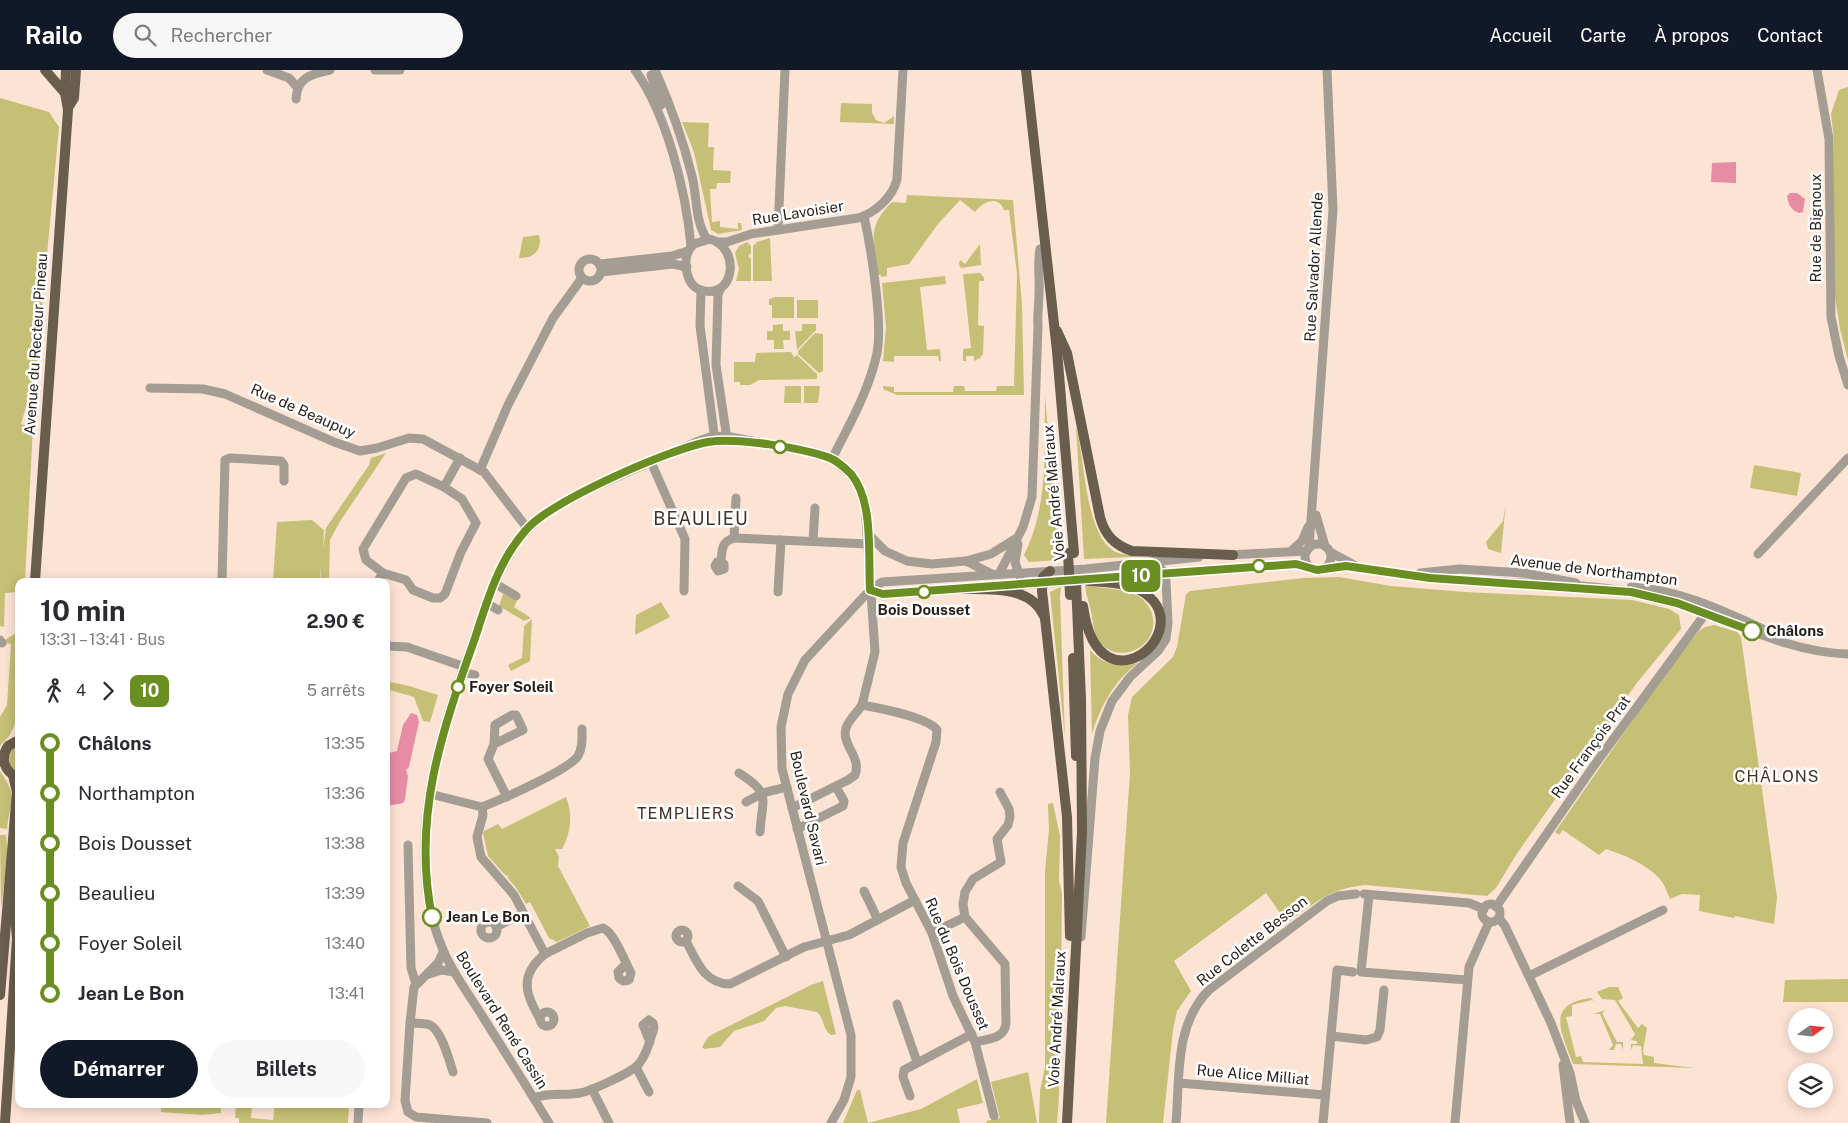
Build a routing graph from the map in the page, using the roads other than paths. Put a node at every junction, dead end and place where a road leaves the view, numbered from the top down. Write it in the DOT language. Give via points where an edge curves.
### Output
graph roads {
  1 [pos="45,70"];
  2 [pos="66,70"];
  3 [pos="76,70"];
  4 [pos="267,70"];
  5 [pos="330,70"];
  6 [pos="375,70"];
  7 [pos="400,70"];
  8 [pos="636,70"];
  9 [pos="654,70"];
  10 [pos="784,70"];
  11 [pos="903,70"];
  12 [pos="1020,70"];
  13 [pos="1026,70"];
  14 [pos="1327,70"];
  15 [pos="1817,70"];
  16 [pos="297,87"];
  17 [pos="65,94"];
  18 [pos="296,99"];
  19 [pos="68,108"];
  20 [pos="677,168"];
  21 [pos="864,216"];
  22 [pos="778,230"];
  23 [pos="707,239"];
  24 [pos="737,240"];
  25 [pos="718,242"];
  26 [pos="690,249"];
  27 [pos="1040,249"];
  28 [pos="729,258"];
  29 [pos="687,267"];
  30 [pos="600,268"];
  31 [pos="582,278"];
  32 [pos="721,288"];
  33 [pos="701,290"];
  34 [pos="1055,327"];
  35 [pos="1848,385"];
  36 [pos="150,388"];
  37 [pos="720,438"];
  38 [pos="460,458"];
  39 [pos="1848,458"];
  40 [pos="832,459"];
  41 [pos="651,462"];
  42 [pos="1315,465"];
  43 [pos="480,470"];
  44 [pos="284,481"];
  45 [pos="444,486"];
  46 [pos="736,498"];
  47 [pos="815,508"];
  48 [pos="527,528"];
  49 [pos="867,533"];
  50 [pos="1020,535"];
  51 [pos="734,538"];
  52 [pos="780,540"];
  53 [pos="813,541"];
  54 [pos="868,544"];
  55 [pos="1308,549"];
  56 [pos="1328,549"];
  57 [pos="1291,551"];
  58 [pos="1071,553"];
  59 [pos="1758,554"];
  60 [pos="1232,555"];
  61 [pos="966,561"];
  62 [pos="1154,561"];
  63 [pos="721,562"];
  64 [pos="1309,566"];
  65 [pos="1325,568"];
  66 [pos="1364,568"];
  67 [pos="1050,571"];
  68 [pos="1017,573"];
  69 [pos="996,574"];
  70 [pos="1165,574"];
  71 [pos="1400,574"];
  72 [pos="381,577"];
  73 [pos="1507,577"];
  74 [pos="35,578"];
  75 [pos="222,578"];
  76 [pos="390,578"];
  77 [pos="1088,581"];
  78 [pos="494,583"];
  79 [pos="1042,584"];
  80 [pos="1025,585"];
  81 [pos="954,589"];
  82 [pos="870,590"];
  83 [pos="684,591"];
  84 [pos="778,592"];
  85 [pos="1076,594"];
  86 [pos="516,596"];
  87 [pos="487,604"];
  88 [pos="1711,606"];
  89 [pos="498,610"];
  90 [pos="1705,614"];
  91 [pos="1045,619"];
  92 [pos="390,646"];
  93 [pos="1804,647"];
  94 [pos="1848,654"];
  95 [pos="464,669"];
  96 [pos="475,675"];
  97 [pos="862,704"];
  98 [pos="582,729"];
  99 [pos="15,740"];
  100 [pos="494,744"];
  101 [pos="2,758"];
  102 [pos="739,773"];
  103 [pos="15,775"];
  104 [pos="836,786"];
  105 [pos="787,787"];
  106 [pos="1000,792"];
  107 [pos="763,793"];
  108 [pos="430,794"];
  109 [pos="507,797"];
  110 [pos="746,802"];
  111 [pos="482,807"];
  112 [pos="792,808"];
  113 [pos="15,816"];
  114 [pos="797,829"];
  115 [pos="760,832"];
  116 [pos="408,845"];
  117 [pos="738,886"];
  118 [pos="864,891"];
  119 [pos="1363,894"];
  120 [pos="916,900"];
  121 [pos="1496,906"];
  122 [pos="1484,909"];
  123 [pos="1664,910"];
  124 [pos="523,913"];
  125 [pos="965,917"];
  126 [pos="1498,918"];
  127 [pos="878,920"];
  128 [pos="1490,922"];
  129 [pos="496,927"];
  130 [pos="932,933"];
  131 [pos="686,941"];
  132 [pos="827,941"];
  133 [pos="443,952"];
  134 [pos="545,954"];
  135 [pos="786,957"];
  136 [pos="626,964"];
  137 [pos="15,970"];
  138 [pos="454,972"];
  139 [pos="1357,972"];
  140 [pos="1385,974"];
  141 [pos="424,976"];
  142 [pos="1529,976"];
  143 [pos="1467,980"];
  144 [pos="416,984"];
  145 [pos="1073,992"];
  146 [pos="0,995"];
  147 [pos="897,1004"];
  148 [pos="540,1019"];
  149 [pos="410,1023"];
  150 [pos="1331,1036"];
  151 [pos="974,1038"];
  152 [pos="650,1042"];
  153 [pos="1562,1052"];
  154 [pos="917,1062"];
  155 [pos="636,1067"];
  156 [pos="453,1072"];
  157 [pos="1179,1083"];
  158 [pos="592,1089"];
  159 [pos="649,1092"];
  160 [pos="1325,1095"];
  161 [pos="910,1096"];
  162 [pos="534,1098"];
  163 [pos="359,1108"];
  164 [pos="994,1116"];
  165 [pos="5,1123"];
  166 [pos="358,1123"];
  167 [pos="487,1123"];
  168 [pos="549,1123"];
  169 [pos="609,1123"];
  170 [pos="831,1123"];
  171 [pos="1067,1123"];
  172 [pos="1176,1123"];
  173 [pos="1323,1123"];
  174 [pos="1455,1123"];
  175 [pos="1570,1123"];
  176 [pos="1584,1123"];
  1 -- 17 [label="main road"];
  2 -- 17 [label="main road, Avenue du Recteur Pineau"];
  3 -- 19 [label="main road, Avenue du Recteur Pineau" via="74,98"];
  4 -- 16 [label="street" via="289,78"];
  5 -- 16 [label="street" via="308,77"];
  6 -- 7 [label="street"];
  8 -- 20 [label="street" via="650,92"];
  9 -- 20 [label="street"];
  9 -- 23 [label="street" via="687,161 700,226"];
  10 -- 22 [label="street"];
  11 -- 21 [label="street" via="897,182 888,197"];
  12 -- 27 [label="main road, Voie André Malraux"];
  13 -- 34 [label="main road, Voie André Malraux"];
  14 -- 42 [label="street, Rue Salvador Allende" via="1333,210"];
  15 -- 35 [label="street, Rue de Bignoux" via="1829,139 1831,317 1838,356"];
  16 -- 18 [label="street"];
  17 -- 19 [label="main road, Avenue du Recteur Pineau"];
  19 -- 74 [label="main road, Avenue du Recteur Pineau"];
  20 -- 26 [label="street" via="685,196"];
  21 -- 22 [label="street, Rue Lavoisier"];
  21 -- 40 [label="street" via="874,281 878,350 865,393"];
  22 -- 24 [label="street, Rue Lavoisier" via="751,234"];
  23 -- 25 [label="street"];
  23 -- 26 [label="street"];
  24 -- 25 [label="street, Rue Lavoisier"];
  24 -- 28 [label="street, Rue Lavoisier"];
  25 -- 28 [label="street" via="726,249"];
  26 -- 29 [label="street"];
  26 -- 30 [label="street" via="672,256"];
  27 -- 50 [label="street" via="1032,497"];
  27 -- 58 [label="main road, Voie André Malraux"];
  28 -- 32 [label="street" via="730,275"];
  29 -- 30 [label="street" via="673,264"];
  29 -- 33 [label="street" via="692,284"];
  30 -- 31 [label="street" via="593,281"];
  30 -- 31 [label="street" via="592,259 583,261 578,269"];
  31 -- 43 [label="street" via="549,326 508,405"];
  32 -- 33 [label="street" via="708,292"];
  32 -- 37 [label="street" via="718,294 716,365"];
  33 -- 37 [label="street" via="700,326"];
  34 -- 58 [label="main road, Voie André Malraux"];
  34 -- 60 [label="main road" via="1067,353 1100,517 1110,539 1132,551"];
  36 -- 38 [label="street, Rue de Beaupuy" via="203,389 230,395 356,450 414,438 427,440"];
  37 -- 40 [label="street" via="767,439"];
  37 -- 41 [label="street, Boulevard René Cassin" via="685,447"];
  38 -- 43 [label="street, Rue de Beaupuy"];
  38 -- 45 [label="street"];
  39 -- 59 [label="street"];
  40 -- 49 [label="street" via="850,474 860,488"];
  41 -- 48 [label="street, Boulevard René Cassin" via="552,508"];
  41 -- 83 [label="street" via="685,540"];
  42 -- 55 [label="street, Rue Salvador Allende"];
  42 -- 56 [label="street, Rue Salvador Allende" via="1316,519"];
  42 -- 57 [label="street, Rue Salvador Allende" via="1307,532"];
  43 -- 48 [label="street, Rue de Beaupuy"];
  44 -- 75 [label="street" via="284,465 280,461 225,460"];
  45 -- 72 [label="street" via="420,474 406,478 363,549 366,560"];
  45 -- 76 [label="street" via="462,499 476,523 445,594 438,599 433,598 413,590 406,580"];
  46 -- 51 [label="street"];
  47 -- 53 [label="street"];
  48 -- 78 [label="street, Boulevard René Cassin" via="506,557"];
  49 -- 54 [label="street"];
  49 -- 61 [label="street" via="885,550 908,561 932,564"];
  50 -- 61 [label="street" via="1001,549"];
  50 -- 68 [label="street" via="1015,554"];
  50 -- 69 [label="street"];
  51 -- 52 [label="street"];
  51 -- 63 [label="street" via="724,543"];
  52 -- 53 [label="street"];
  52 -- 84 [label="street"];
  53 -- 54 [label="street"];
  54 -- 82 [label="street"];
  55 -- 56 [label="street" via="1318,544"];
  55 -- 57 [label="street"];
  55 -- 64 [label="street" via="1306,560"];
  56 -- 65 [label="street" via="1331,561"];
  56 -- 66 [label="street, Avenue de Northampton"];
  57 -- 60 [label="street"];
  58 -- 85 [label="main road, Voie André Malraux, bridge"];
  58 -- 85 [label="main road, Voie André Malraux" via="1076,583 1080,587"];
  60 -- 62 [label="street"];
  61 -- 69 [label="street"];
  62 -- 67 [label="street"];
  62 -- 70 [label="street"];
  64 -- 65 [label="street" via="1317,570"];
  64 -- 70 [label="street" via="1286,564"];
  65 -- 66 [label="street, Avenue de Northampton"];
  66 -- 71 [label="street, Avenue de Northampton"];
  67 -- 68 [label="street"];
  67 -- 79 [label="main road" via="1043,577"];
  68 -- 69 [label="street"];
  68 -- 80 [label="street"];
  69 -- 82 [label="street" via="882,582"];
  70 -- 77 [label="street"];
  70 -- 145 [label="street" via="1166,639 1119,691 1100,731 1094,758 1084,916"];
  71 -- 73 [label="street, Avenue de Northampton" via="1430,578"];
  71 -- 73 [label="street, Avenue de Northampton" via="1459,569"];
  73 -- 88 [label="street, Avenue de Northampton" via="1546,576 1578,583 1658,589"];
  73 -- 90 [label="street, Avenue de Northampton" via="1631,592"];
  77 -- 79 [label="street"];
  77 -- 85 [label="main road" via="1121,583 1152,600 1160,623 1154,644 1143,654 1130,659 1119,660 1102,653 1090,636"];
  78 -- 86 [label="street"];
  78 -- 87 [label="street, Boulevard René Cassin"];
  79 -- 80 [label="street"];
  79 -- 91 [label="main road"];
  80 -- 81 [label="street"];
  81 -- 82 [label="street" via="883,594"];
  81 -- 91 [label="main road" via="1024,595 1039,606"];
  82 -- 97 [label="street" via="875,656"];
  82 -- 105 [label="street, Boulevard Savari" via="812,652 793,682 784,709 780,738"];
  85 -- 145 [label="main road, Voie André Malraux" via="1078,816"];
  87 -- 89 [label="street"];
  87 -- 95 [label="street, Boulevard René Cassin"];
  88 -- 90 [label="street, Rue François Prat"];
  88 -- 93 [label="street, Avenue de Northampton"];
  90 -- 93 [label="street, Avenue de Northampton"];
  90 -- 121 [label="street, Rue François Prat"];
  91 -- 145 [label="main road" via="1067,817"];
  92 -- 95 [label="street" via="408,647"];
  93 -- 94 [label="street, Avenue de Northampton"];
  95 -- 96 [label="street"];
  95 -- 108 [label="street, Boulevard René Cassin" via="442,735"];
  97 -- 104 [label="street" via="845,732 856,771 852,778"];
  97 -- 120 [label="street, Rue du Bois Dousset" via="929,723 937,730 900,853 902,872"];
  98 -- 109 [label="street" via="576,758"];
  99 -- 101 [label="main road"];
  100 -- 109 [label="street" via="488,761"];
  101 -- 103 [label="main road" via="6,769"];
  102 -- 107 [label="street"];
  104 -- 112 [label="street"];
  104 -- 114 [label="street" via="844,801 843,806"];
  105 -- 107 [label="street"];
  105 -- 112 [label="street, Boulevard Savari"];
  106 -- 125 [label="street" via="1010,815 1008,825 997,839 1001,862 969,884 964,900"];
  107 -- 110 [label="street"];
  107 -- 115 [label="street"];
  108 -- 111 [label="street"];
  108 -- 133 [label="street, Boulevard René Cassin" via="424,837 426,880 432,918"];
  109 -- 111 [label="street"];
  111 -- 124 [label="street" via="477,833 479,852 514,895"];
  112 -- 114 [label="street, Boulevard Savari"];
  113 -- 146 [label="main road"];
  114 -- 132 [label="street, Boulevard Savari"];
  116 -- 144 [label="street" via="411,968"];
  117 -- 135 [label="street" via="758,900"];
  118 -- 127 [label="street"];
  119 -- 122 [label="street, Rue Colette Besson" via="1469,903"];
  119 -- 139 [label="street"];
  119 -- 157 [label="street, Rue Colette Besson" via="1338,896 1327,901 1209,990 1187,1020"];
  120 -- 127 [label="street"];
  120 -- 130 [label="street, Rue du Bois Dousset"];
  121 -- 122 [label="street"];
  121 -- 126 [label="street" via="1500,913"];
  122 -- 128 [label="street" via="1483,917"];
  123 -- 142 [label="street"];
  124 -- 129 [label="street"];
  124 -- 134 [label="street"];
  125 -- 130 [label="street"];
  125 -- 151 [label="street" via="1003,959 1007,971 1005,1031 1001,1035"];
  126 -- 128 [label="street"];
  126 -- 142 [label="street"];
  127 -- 132 [label="street" via="849,935"];
  128 -- 143 [label="street" via="1472,957"];
  130 -- 151 [label="street, Rue du Bois Dousset" via="953,996"];
  131 -- 135 [label="street" via="705,975 724,983 736,982"];
  132 -- 135 [label="street" via="804,947"];
  132 -- 170 [label="street, Boulevard Savari" via="853,1054 848,1090"];
  133 -- 138 [label="street, Boulevard René Cassin"];
  133 -- 141 [label="street" via="438,963"];
  134 -- 136 [label="street" via="603,928 610,932"];
  134 -- 148 [label="street" via="527,984 527,995"];
  137 -- 165 [label="main road"];
  138 -- 141 [label="street" via="442,970"];
  138 -- 162 [label="street, Boulevard René Cassin"];
  139 -- 140 [label="street"];
  139 -- 150 [label="street" via="1337,970"];
  140 -- 143 [label="street"];
  140 -- 150 [label="street" via="1377,1037 1366,1040"];
  141 -- 144 [label="street"];
  142 -- 153 [label="street"];
  143 -- 174 [label="street"];
  144 -- 149 [label="street"];
  145 -- 171 [label="main road, Voie André Malraux"];
  147 -- 154 [label="street"];
  149 -- 156 [label="street" via="434,1028"];
  149 -- 167 [label="street" via="404,1101 407,1111 416,1117"];
  150 -- 160 [label="street"];
  151 -- 154 [label="street"];
  151 -- 164 [label="street, Rue du Bois Dousset"];
  152 -- 155 [label="street"];
  153 -- 175 [label="street"];
  153 -- 176 [label="street"];
  154 -- 161 [label="street" via="903,1072"];
  155 -- 158 [label="street"];
  155 -- 159 [label="street"];
  157 -- 160 [label="street, Rue Alice Milliat"];
  157 -- 172 [label="street, Rue Colette Besson"];
  158 -- 162 [label="street"];
  158 -- 169 [label="street"];
  160 -- 173 [label="street"];
  162 -- 168 [label="street, Boulevard René Cassin"];
  163 -- 166 [label="street"];
}
